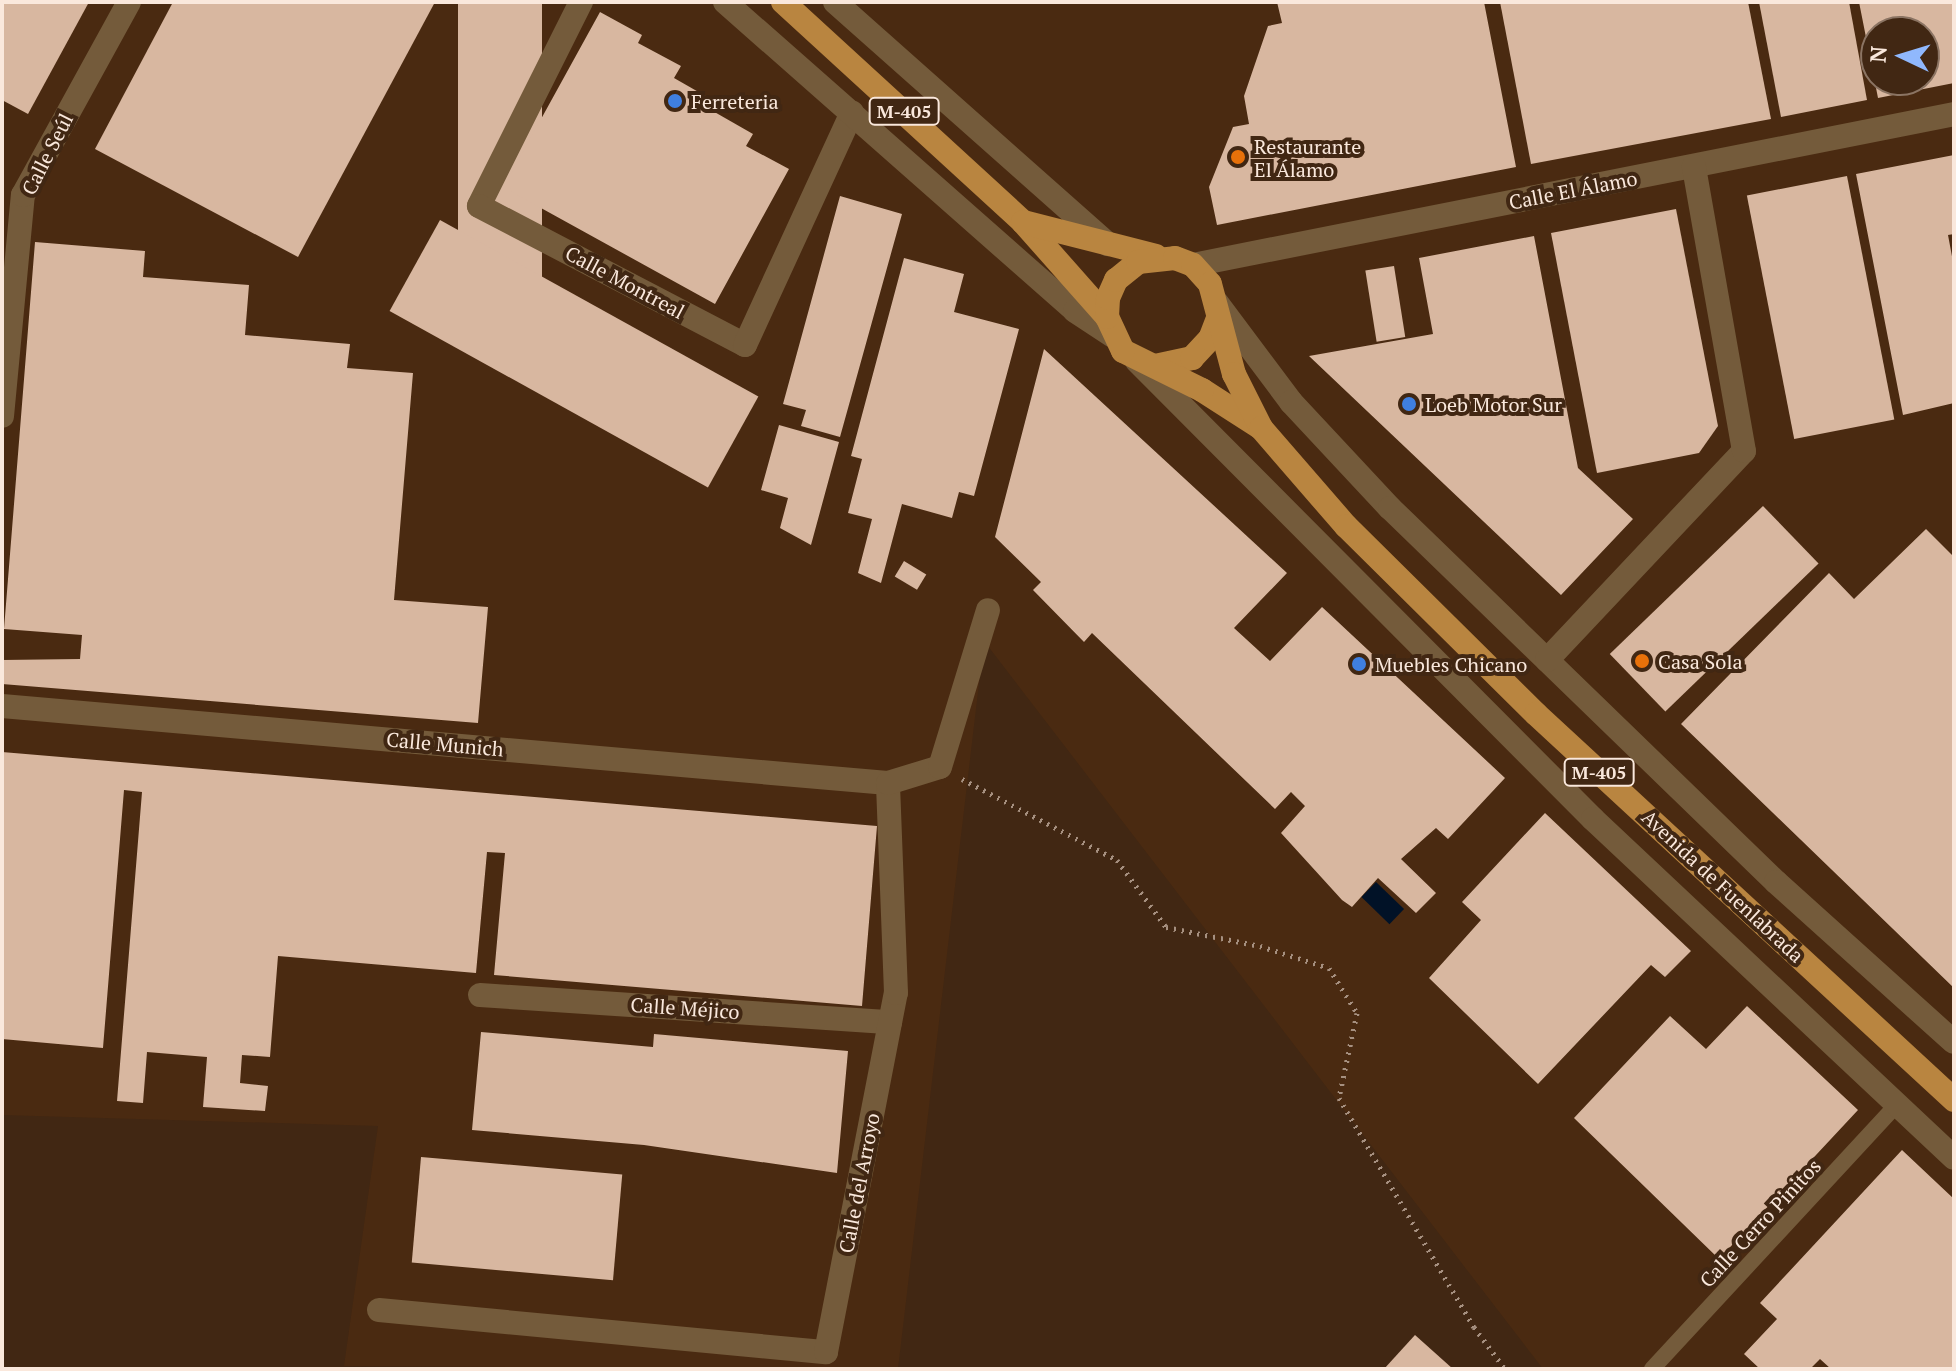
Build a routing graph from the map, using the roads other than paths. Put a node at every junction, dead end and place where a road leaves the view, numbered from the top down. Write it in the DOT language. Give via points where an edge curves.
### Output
graph roads {
  1 [pos="129,2"];
  2 [pos="581,2"];
  3 [pos="725,2"];
  4 [pos="783,2"];
  5 [pos="835,2"];
  6 [pos="852,112"];
  7 [pos="1954,114"];
  8 [pos="1694,166"];
  9 [pos="1023,222"];
  10 [pos="1108,244"];
  11 [pos="1156,256"];
  12 [pos="1193,265"];
  13 [pos="1216,311"];
  14 [pos="1110,326"];
  15 [pos="1146,364"];
  16 [pos="2,416"];
  17 [pos="1261,428"];
  18 [pos="988,610"];
  19 [pos="1547,660"];
  20 [pos="2,706"];
  21 [pos="888,783"];
  22 [pos="480,995"];
  23 [pos="890,1022"];
  24 [pos="1954,1042"];
  25 [pos="1954,1100"];
  26 [pos="1897,1104"];
  27 [pos="1954,1158"];
  28 [pos="379,1310"];
  29 [pos="1652,1369"];
  1 -- 16 [label="street, Calle Seúl" via="23,195"];
  2 -- 6 [label="street, Calle Montreal" via="479,206 745,345"];
  3 -- 6 [label="street"];
  4 -- 9 [label="main road, M-405"];
  5 -- 10 [label="street"];
  6 -- 14 [label="street" via="1075,311"];
  7 -- 8 [label="street, Calle El Álamo"];
  8 -- 12 [label="street, Calle El Álamo"];
  8 -- 19 [label="street" via="1744,451"];
  9 -- 10 [label="main road, M-405"];
  9 -- 14 [label="main road, M-405"];
  10 -- 11 [label="main road, M-405"];
  11 -- 12 [label="main road, M-405"];
  11 -- 14 [label="main road" via="1138,262 1116,280"];
  12 -- 13 [label="main road, M-405" via="1210,284"];
  13 -- 15 [label="main road" via="1210,339 1192,358"];
  13 -- 17 [label="main road, M-405" via="1234,374"];
  13 -- 19 [label="street" via="1291,402 1390,508"];
  14 -- 15 [label="main road, M-405"];
  15 -- 17 [label="main road, M-405"];
  15 -- 26 [label="street" via="1582,808"];
  17 -- 25 [label="main road, Avenida de Fuenlabrada / M-405" via="1406,588"];
  18 -- 21 [label="street" via="940,767"];
  19 -- 24 [label="street" via="1776,882"];
  20 -- 21 [label="street, Calle Munich"];
  21 -- 23 [label="street, Calle del Arroyo" via="896,993"];
  22 -- 23 [label="street, Calle Méjico"];
  23 -- 28 [label="street, Calle del Arroyo" via="826,1352"];
  26 -- 27 [label="street"];
  26 -- 29 [label="lane, Calle Cerro Pinitos"];
}
